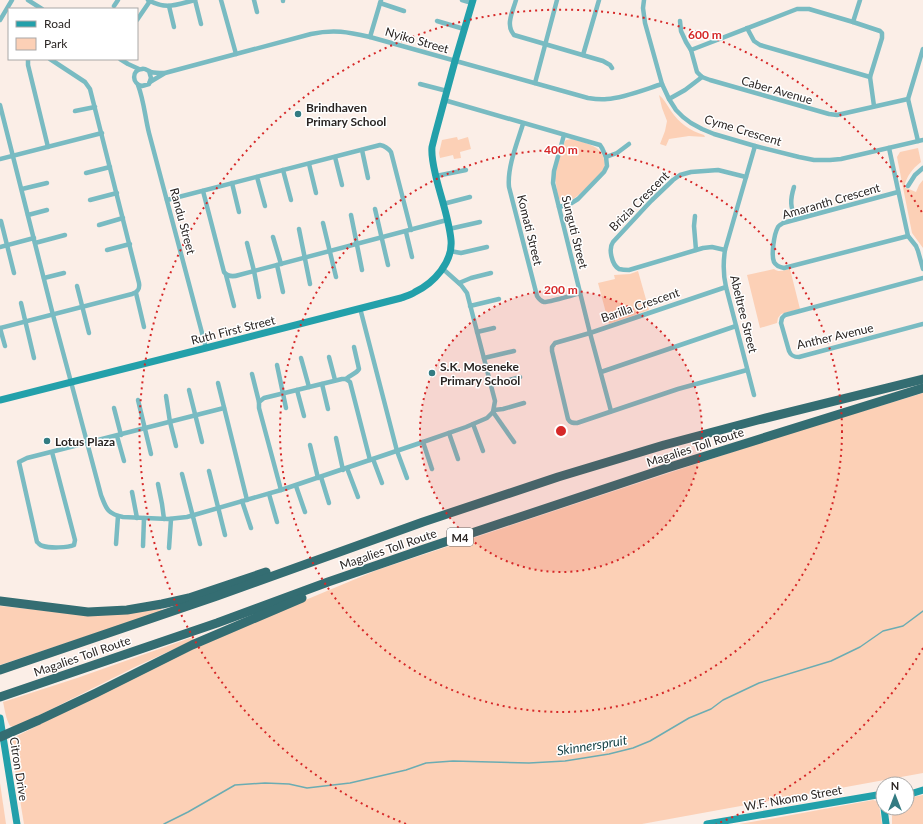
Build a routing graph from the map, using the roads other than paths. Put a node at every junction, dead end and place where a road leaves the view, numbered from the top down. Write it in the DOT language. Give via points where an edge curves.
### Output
graph roads {
  1 [pos="12,0"];
  2 [pos="28,0"];
  3 [pos="118,0"];
  4 [pos="195,0"];
  5 [pos="222,0"];
  6 [pos="254,0"];
  7 [pos="462,0"];
  8 [pos="516,0"];
  9 [pos="558,0"];
  10 [pos="599,0"];
  11 [pos="644,0"];
  12 [pos="860,0"];
  13 [pos="149,1"];
  14 [pos="473,1"];
  15 [pos="380,2"];
  16 [pos="114,6"];
  17 [pos="169,6"];
  18 [pos="40,8"];
  19 [pos="404,11"];
  20 [pos="257,12"];
  21 [pos="138,18"];
  22 [pos="0,20"];
  23 [pos="437,21"];
  24 [pos="680,21"];
  25 [pos="853,22"];
  26 [pos="201,24"];
  27 [pos="174,28"];
  28 [pos="747,28"];
  29 [pos="464,29"];
  30 [pos="370,37"];
  31 [pos="545,44"];
  32 [pos="923,49"];
  33 [pos="691,50"];
  34 [pos="236,54"];
  35 [pos="583,55"];
  36 [pos="28,60"];
  37 [pos="52,60"];
  38 [pos="122,60"];
  39 [pos="455,61"];
  40 [pos="128,64"];
  41 [pos="612,68"];
  42 [pos="139,69"];
  43 [pos="149,71"];
  44 [pos="165,73"];
  45 [pos="134,76"];
  46 [pos="702,77"];
  47 [pos="870,77"];
  48 [pos="148,84"];
  49 [pos="420,84"];
  50 [pos="534,84"];
  51 [pos="662,84"];
  52 [pos="138,85"];
  53 [pos="447,91"];
  54 [pos="143,98"];
  55 [pos="669,99"];
  56 [pos="908,99"];
  57 [pos="444,100"];
  58 [pos="0,105"];
  59 [pos="95,106"];
  60 [pos="874,106"];
  61 [pos="75,111"];
  62 [pos="2,123"];
  63 [pos="523,124"];
  64 [pos="102,133"];
  65 [pos="564,135"];
  66 [pos="920,141"];
  67 [pos="629,144"];
  68 [pos="755,146"];
  69 [pos="48,147"];
  70 [pos="889,148"];
  71 [pos="362,150"];
  72 [pos="13,156"];
  73 [pos="335,157"];
  74 [pos="606,157"];
  75 [pos="0,159"];
  76 [pos="309,164"];
  77 [pos="110,167"];
  78 [pos="923,168"];
  79 [pos="283,170"];
  80 [pos="466,170"];
  81 [pos="86,173"];
  82 [pos="436,176"];
  83 [pos="257,177"];
  84 [pos="746,177"];
  85 [pos="368,178"];
  86 [pos="47,183"];
  87 [pos="232,183"];
  88 [pos="342,185"];
  89 [pos="908,186"];
  90 [pos="794,188"];
  91 [pos="22,189"];
  92 [pos="203,191"];
  93 [pos="898,192"];
  94 [pos="117,193"];
  95 [pos="316,193"];
  96 [pos="470,197"];
  97 [pos="90,200"];
  98 [pos="167,200"];
  99 [pos="291,200"];
  100 [pos="443,204"];
  101 [pos="265,206"];
  102 [pos="559,207"];
  103 [pos="375,209"];
  104 [pos="47,210"];
  105 [pos="238,212"];
  106 [pos="28,215"];
  107 [pos="351,215"];
  108 [pos="695,216"];
  109 [pos="123,218"];
  110 [pos="796,219"];
  111 [pos="447,220"];
  112 [pos="1,221"];
  113 [pos="480,222"];
  114 [pos="323,223"];
  115 [pos="99,225"];
  116 [pos="299,229"];
  117 [pos="449,229"];
  118 [pos="411,230"];
  119 [pos="406,232"];
  120 [pos="65,236"];
  121 [pos="908,236"];
  122 [pos="274,237"];
  123 [pos="381,238"];
  124 [pos="35,241"];
  125 [pos="247,243"];
  126 [pos="130,244"];
  127 [pos="8,245"];
  128 [pos="357,245"];
  129 [pos="0,247"];
  130 [pos="487,247"];
  131 [pos="107,250"];
  132 [pos="696,250"];
  133 [pos="725,250"];
  134 [pos="450,251"];
  135 [pos="330,252"];
  136 [pos="412,257"];
  137 [pos="306,258"];
  138 [pos="279,265"];
  139 [pos="388,265"];
  140 [pos="443,269"];
  141 [pos="923,269"];
  142 [pos="362,270"];
  143 [pos="254,271"];
  144 [pos="14,273"];
  145 [pos="491,273"];
  146 [pos="64,274"];
  147 [pos="226,275"];
  148 [pos="336,277"];
  149 [pos="44,278"];
  150 [pos="923,278"];
  151 [pos="459,283"];
  152 [pos="310,284"];
  153 [pos="77,286"];
  154 [pos="726,286"];
  155 [pos="283,292"];
  156 [pos="136,293"];
  157 [pos="580,293"];
  158 [pos="259,297"];
  159 [pos="499,299"];
  160 [pos="21,303"];
  161 [pos="234,306"];
  162 [pos="470,306"];
  163 [pos="82,307"];
  164 [pos="360,308"];
  165 [pos="53,315"];
  166 [pos="26,322"];
  167 [pos="923,324"];
  168 [pos="736,326"];
  169 [pos="0,328"];
  170 [pos="144,328"];
  171 [pos="494,328"];
  172 [pos="477,332"];
  173 [pos="89,333"];
  174 [pos="590,333"];
  175 [pos="5,346"];
  176 [pos="354,347"];
  177 [pos="206,348"];
  178 [pos="514,351"];
  179 [pos="329,357"];
  180 [pos="34,358"];
  181 [pos="302,358"];
  182 [pos="484,358"];
  183 [pos="277,365"];
  184 [pos="747,370"];
  185 [pos="601,372"];
  186 [pos="252,374"];
  187 [pos="520,377"];
  188 [pos="346,379"];
  189 [pos="923,379"];
  190 [pos="335,380"];
  191 [pos="71,382"];
  192 [pos="218,383"];
  193 [pos="322,384"];
  194 [pos="491,384"];
  195 [pos="309,387"];
  196 [pos="923,388"];
  197 [pos="189,390"];
  198 [pos="297,390"];
  199 [pos="283,393"];
  200 [pos="754,395"];
  201 [pos="166,396"];
  202 [pos="0,400"];
  203 [pos="138,400"];
  204 [pos="259,402"];
  205 [pos="524,403"];
  206 [pos="114,408"];
  207 [pos="224,408"];
  208 [pos="286,408"];
  209 [pos="328,409"];
  210 [pos="494,411"];
  211 [pos="611,411"];
  212 [pos="196,415"];
  213 [pos="304,416"];
  214 [pos="170,422"];
  215 [pos="473,424"];
  216 [pos="145,428"];
  217 [pos="449,433"];
  218 [pos="119,435"];
  219 [pos="336,438"];
  220 [pos="202,442"];
  221 [pos="423,442"];
  222 [pos="514,442"];
  223 [pos="87,443"];
  224 [pos="310,445"];
  225 [pos="176,446"];
  226 [pos="397,451"];
  227 [pos="482,451"];
  228 [pos="52,452"];
  229 [pos="151,454"];
  230 [pos="458,459"];
  231 [pos="372,460"];
  232 [pos="124,462"];
  233 [pos="345,469"];
  234 [pos="432,469"];
  235 [pos="209,471"];
  236 [pos="182,474"];
  237 [pos="320,478"];
  238 [pos="407,478"];
  239 [pos="382,483"];
  240 [pos="158,484"];
  241 [pos="296,486"];
  242 [pos="281,490"];
  243 [pos="132,492"];
  244 [pos="269,494"];
  245 [pos="358,497"];
  246 [pos="245,501"];
  247 [pos="330,503"];
  248 [pos="218,508"];
  249 [pos="305,512"];
  250 [pos="118,516"];
  251 [pos="193,516"];
  252 [pos="136,518"];
  253 [pos="144,518"];
  254 [pos="164,519"];
  255 [pos="171,519"];
  256 [pos="277,522"];
  257 [pos="424,522"];
  258 [pos="251,528"];
  259 [pos="225,535"];
  260 [pos="116,544"];
  261 [pos="200,544"];
  262 [pos="143,546"];
  263 [pos="169,548"];
  264 [pos="424,549"];
  265 [pos="0,601"];
  266 [pos="0,670"];
  267 [pos="0,697"];
  268 [pos="0,718"];
  269 [pos="1,738"];
  270 [pos="875,796"];
  271 [pos="12,824"];
  272 [pos="17,824"];
  273 [pos="707,824"];
  1 -- 22 [label="street"];
  2 -- 18 [label="street"];
  3 -- 16 [label="street"];
  4 -- 17 [label="street"];
  4 -- 26 [label="street"];
  5 -- 34 [label="street"];
  6 -- 20 [label="street"];
  7 -- 14 [label="street"];
  8 -- 31 [label="street" via="509,24 511,32"];
  9 -- 31 [label="street"];
  10 -- 35 [label="street"];
  11 -- 51 [label="street, Cyme Crescent" via="645,23"];
  12 -- 25 [label="street"];
  13 -- 17 [label="street" via="159,6"];
  13 -- 21 [label="street"];
  14 -- 29 [label="street, Ruth First Street"];
  15 -- 19 [label="street"];
  15 -- 30 [label="street"];
  17 -- 27 [label="street"];
  23 -- 29 [label="street"];
  24 -- 33 [label="street" via="681,31"];
  25 -- 28 [label="street" via="797,8"];
  25 -- 47 [label="street" via="882,33"];
  28 -- 33 [label="street"];
  28 -- 47 [label="street" via="754,41 760,44"];
  29 -- 39 [label="street, Ruth First Street"];
  30 -- 34 [label="street, Nyiko Street" via="346,31 328,31"];
  30 -- 39 [label="street, Nyiko Street"];
  31 -- 35 [label="street"];
  31 -- 50 [label="street"];
  32 -- 56 [label="street"];
  33 -- 46 [label="street"];
  34 -- 44 [label="street, Nyiko Street"];
  35 -- 41 [label="street" via="603,61"];
  36 -- 69 [label="street"];
  37 -- 59 [label="street" via="88,85"];
  38 -- 40 [label="street"];
  39 -- 50 [label="street, Nyiko Street"];
  39 -- 53 [label="street, Ruth First Street"];
  40 -- 42 [label="street"];
  40 -- 45 [label="street"];
  42 -- 43 [label="street"];
  42 -- 45 [label="street"];
  43 -- 44 [label="street, Nyiko Street"];
  43 -- 48 [label="street" via="151,75"];
  44 -- 48 [label="street, Nyiko Street"];
  45 -- 52 [label="street"];
  46 -- 55 [label="street"];
  46 -- 60 [label="street, Caber Avenue" via="825,114 837,115"];
  47 -- 60 [label="street"];
  48 -- 52 [label="street"];
  48 -- 54 [label="street, Randu Street"];
  49 -- 53 [label="street"];
  50 -- 51 [label="street, Nyiko Street" via="598,100 617,98"];
  51 -- 55 [label="street, Cyme Crescent"];
  52 -- 54 [label="street, Randu Street"];
  53 -- 57 [label="street, Ruth First Street"];
  54 -- 98 [label="street, Randu Street" via="149,133"];
  55 -- 68 [label="street, Cyme Crescent" via="690,123 714,134"];
  56 -- 60 [label="street, Caber Avenue"];
  56 -- 66 [label="street"];
  57 -- 63 [label="street"];
  57 -- 82 [label="street, Ruth First Street" via="432,148"];
  58 -- 62 [label="street"];
  59 -- 61 [label="street"];
  59 -- 64 [label="street"];
  62 -- 72 [label="street"];
  63 -- 65 [label="street"];
  63 -- 157 [label="street, Komati Street" via="508,181 538,299 547,302"];
  64 -- 69 [label="street"];
  64 -- 77 [label="street"];
  65 -- 74 [label="street" via="600,146"];
  65 -- 102 [label="street, Sunguti Street" via="553,180"];
  66 -- 70 [label="street, Cyme Crescent"];
  67 -- 74 [label="street"];
  68 -- 70 [label="street, Cyme Crescent" via="814,160 841,159"];
  68 -- 84 [label="street, Abeltree Street"];
  69 -- 72 [label="street"];
  70 -- 93 [label="street"];
  71 -- 73 [label="street"];
  71 -- 85 [label="street"];
  71 -- 118 [label="street" via="380,145 391,152"];
  72 -- 75 [label="street"];
  72 -- 91 [label="street"];
  73 -- 76 [label="street"];
  73 -- 88 [label="street"];
  74 -- 102 [label="street" via="607,166 604,172 582,196"];
  76 -- 79 [label="street"];
  76 -- 95 [label="street"];
  77 -- 81 [label="street"];
  77 -- 94 [label="street"];
  78 -- 89 [label="street"];
  79 -- 83 [label="street"];
  79 -- 99 [label="street"];
  80 -- 82 [label="street"];
  82 -- 100 [label="street, Ruth First Street"];
  83 -- 87 [label="street"];
  83 -- 101 [label="street"];
  84 -- 132 [label="street, Brizia Crescent" via="718,170 680,175 651,201 610,248 614,264 621,270 629,270"];
  84 -- 133 [label="street, Abeltree Street"];
  86 -- 91 [label="street"];
  87 -- 92 [label="street"];
  87 -- 105 [label="street"];
  90 -- 110 [label="street" via="791,206"];
  91 -- 106 [label="street"];
  92 -- 98 [label="street"];
  92 -- 147 [label="street"];
  93 -- 110 [label="street, Amaranth Crescent"];
  93 -- 121 [label="street"];
  94 -- 97 [label="street"];
  94 -- 109 [label="street"];
  96 -- 100 [label="street"];
  98 -- 177 [label="street, Randu Street"];
  100 -- 111 [label="street, Ruth First Street"];
  102 -- 157 [label="street, Sunguti Street"];
  103 -- 123 [label="street"];
  104 -- 106 [label="street"];
  106 -- 124 [label="street"];
  107 -- 128 [label="street"];
  108 -- 132 [label="street"];
  109 -- 115 [label="street"];
  109 -- 126 [label="street"];
  110 -- 121 [label="street, Amaranth Crescent" via="782,223 776,233 773,261 780,268"];
  111 -- 117 [label="street, Ruth First Street"];
  111 -- 118 [label="street"];
  112 -- 127 [label="street"];
  113 -- 117 [label="street"];
  114 -- 135 [label="street"];
  116 -- 137 [label="street"];
  117 -- 134 [label="street, Ruth First Street"];
  118 -- 119 [label="street"];
  119 -- 123 [label="street"];
  119 -- 136 [label="street"];
  120 -- 124 [label="street"];
  121 -- 141 [label="street" via="916,246"];
  122 -- 138 [label="street"];
  123 -- 128 [label="street"];
  123 -- 139 [label="street"];
  124 -- 127 [label="street"];
  124 -- 149 [label="street"];
  125 -- 143 [label="street"];
  126 -- 131 [label="street"];
  126 -- 156 [label="street" via="140,283"];
  127 -- 129 [label="street"];
  127 -- 144 [label="street"];
  128 -- 135 [label="street"];
  128 -- 142 [label="street"];
  130 -- 134 [label="street" via="461,253"];
  132 -- 133 [label="street, Brizia Crescent" via="712,247"];
  133 -- 154 [label="street, Abeltree Street" via="723,267"];
  134 -- 140 [label="street, Ruth First Street"];
  135 -- 137 [label="street"];
  135 -- 148 [label="street"];
  137 -- 138 [label="street"];
  137 -- 152 [label="street"];
  138 -- 143 [label="street"];
  138 -- 155 [label="street"];
  140 -- 151 [label="street"];
  140 -- 164 [label="street, Ruth First Street" via="415,293"];
  143 -- 147 [label="street" via="234,276"];
  143 -- 158 [label="street"];
  145 -- 151 [label="street"];
  146 -- 149 [label="street"];
  147 -- 161 [label="street"];
  149 -- 165 [label="street"];
  150 -- 167 [label="street, Anther Avenue" via="788,314 781,320 789,351 796,357"];
  151 -- 162 [label="street" via="467,293"];
  153 -- 163 [label="street"];
  154 -- 168 [label="street, Abeltree Street"];
  154 -- 174 [label="street, Barilla Crescent"];
  156 -- 163 [label="street"];
  156 -- 170 [label="street"];
  157 -- 174 [label="street, Sunguti Street"];
  159 -- 162 [label="street"];
  160 -- 166 [label="street"];
  162 -- 172 [label="street"];
  163 -- 165 [label="street"];
  163 -- 173 [label="street"];
  164 -- 177 [label="street, Ruth First Street"];
  164 -- 226 [label="street"];
  165 -- 166 [label="street"];
  165 -- 191 [label="street"];
  166 -- 169 [label="street"];
  166 -- 180 [label="street"];
  168 -- 184 [label="street, Abeltree Street"];
  168 -- 185 [label="street"];
  169 -- 175 [label="street"];
  171 -- 172 [label="street"];
  172 -- 182 [label="street"];
  174 -- 185 [label="street, Barilla Crescent"];
  174 -- 211 [label="street" via="555,343 552,347 568,419 571,423 577,423"];
  176 -- 188 [label="street" via="359,369"];
  177 -- 191 [label="street, Ruth First Street"];
  178 -- 182 [label="street"];
  179 -- 190 [label="street"];
  181 -- 195 [label="street"];
  182 -- 194 [label="street"];
  183 -- 199 [label="street"];
  184 -- 200 [label="street, Abeltree Street"];
  184 -- 211 [label="street"];
  185 -- 211 [label="street, Barilla Crescent"];
  186 -- 204 [label="street"];
  187 -- 194 [label="street"];
  188 -- 190 [label="street"];
  188 -- 231 [label="street" via="350,382"];
  189 -- 257 [label="highway, Magalies Toll Route / M4" via="664,445"];
  190 -- 193 [label="street"];
  191 -- 202 [label="street, Ruth First Street"];
  191 -- 223 [label="street"];
  192 -- 207 [label="street"];
  193 -- 195 [label="street"];
  193 -- 209 [label="street"];
  194 -- 210 [label="street" via="495,401"];
  195 -- 198 [label="street"];
  196 -- 264 [label="highway, Magalies Toll Route / M4"];
  197 -- 212 [label="street"];
  198 -- 199 [label="street"];
  198 -- 213 [label="street"];
  199 -- 204 [label="street"];
  199 -- 208 [label="street"];
  201 -- 214 [label="street"];
  203 -- 216 [label="street"];
  204 -- 242 [label="street"];
  205 -- 210 [label="street"];
  206 -- 218 [label="street"];
  207 -- 212 [label="street"];
  207 -- 246 [label="street"];
  210 -- 215 [label="street" via="487,418"];
  210 -- 222 [label="street"];
  212 -- 214 [label="street"];
  212 -- 220 [label="street"];
  214 -- 216 [label="street"];
  214 -- 225 [label="street"];
  215 -- 217 [label="street"];
  215 -- 227 [label="street"];
  216 -- 218 [label="street"];
  216 -- 229 [label="street"];
  217 -- 221 [label="street"];
  217 -- 230 [label="street"];
  218 -- 223 [label="street"];
  218 -- 232 [label="street"];
  219 -- 233 [label="street"];
  221 -- 226 [label="street"];
  221 -- 234 [label="street"];
  223 -- 228 [label="street"];
  223 -- 250 [label="street" via="100,495 111,514"];
  224 -- 237 [label="street"];
  226 -- 231 [label="street"];
  226 -- 238 [label="street"];
  228 -- 228 [label="street" via="18,462 38,542 44,546 68,547 74,545 75,540"];
  231 -- 233 [label="street"];
  231 -- 239 [label="street"];
  233 -- 237 [label="street"];
  233 -- 245 [label="street"];
  235 -- 248 [label="street"];
  236 -- 251 [label="street"];
  237 -- 241 [label="street"];
  237 -- 247 [label="street"];
  240 -- 254 [label="street"];
  241 -- 242 [label="street"];
  241 -- 249 [label="street"];
  242 -- 244 [label="street"];
  243 -- 252 [label="street"];
  244 -- 246 [label="street"];
  244 -- 256 [label="street"];
  246 -- 248 [label="street"];
  246 -- 258 [label="street"];
  248 -- 251 [label="street"];
  248 -- 259 [label="street"];
  250 -- 252 [label="street"];
  250 -- 260 [label="street"];
  251 -- 255 [label="street"];
  251 -- 261 [label="street"];
  252 -- 253 [label="street"];
  253 -- 254 [label="street"];
  253 -- 262 [label="street"];
  254 -- 255 [label="street"];
  255 -- 263 [label="street"];
  257 -- 265 [label="highway" via="189,598 162,604 128,610 88,612"];
  257 -- 266 [label="highway, Magalies Toll Route / M4"];
  264 -- 267 [label="highway, Magalies Toll Route / M4"];
  264 -- 269 [label="highway" via="343,580 198,642"];
  268 -- 269 [label="street, Citron Drive"];
  269 -- 271 [label="street, Citron Drive"];
  269 -- 272 [label="street, Citron Drive"];
  270 -- 273 [label="street, W.F. Nkomo Street"];
}
